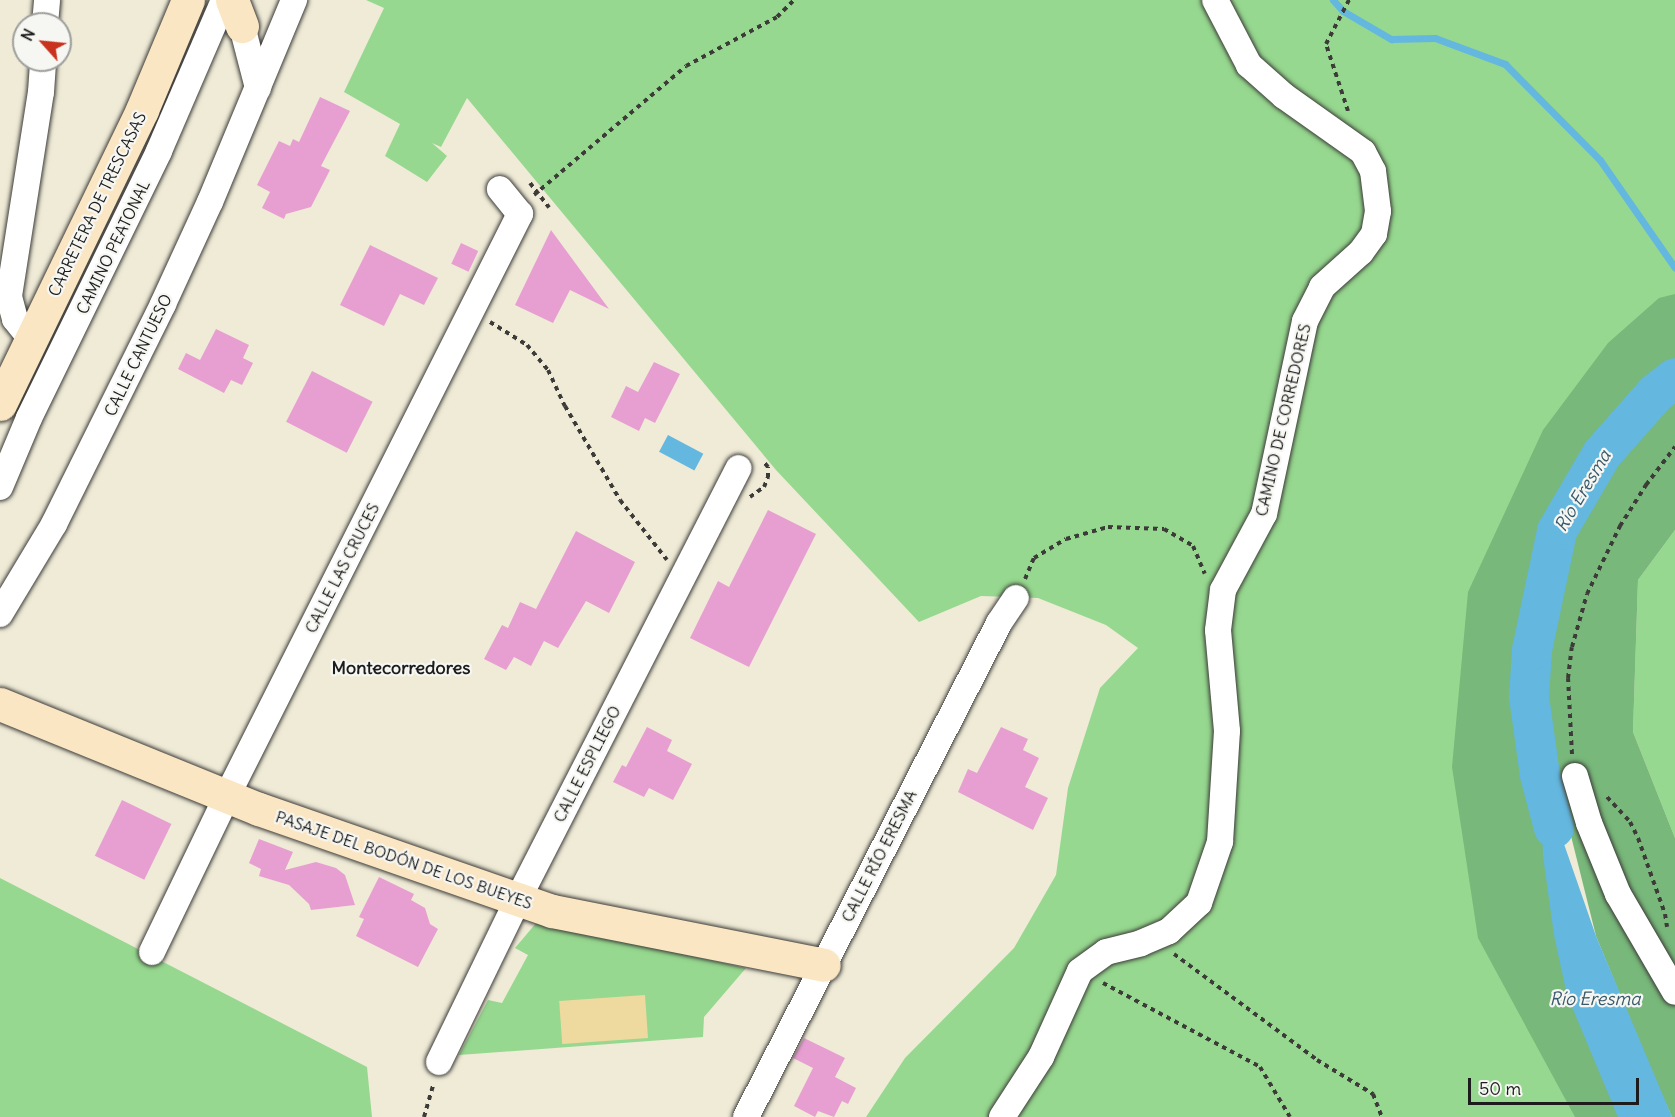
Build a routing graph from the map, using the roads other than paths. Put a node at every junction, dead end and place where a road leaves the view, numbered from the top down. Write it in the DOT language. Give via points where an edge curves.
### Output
graph roads {
  1 [pos="188,0"];
  2 [pos="294,0"];
  3 [pos="1215,0"];
  4 [pos="233,8"];
  5 [pos="42,72"];
  6 [pos="258,88"];
  7 [pos="500,189"];
  8 [pos="32,340"];
  9 [pos="0,404"];
  10 [pos="739,468"];
  11 [pos="0,487"];
  12 [pos="1016,598"];
  13 [pos="0,614"];
  14 [pos="0,704"];
  15 [pos="1575,776"];
  16 [pos="227,796"];
  17 [pos="518,899"];
  18 [pos="152,952"];
  19 [pos="824,965"];
  20 [pos="1675,992"];
  21 [pos="439,1062"];
  22 [pos="746,1117"];
  23 [pos="1002,1117"];
  1 -- 8 [label="street, CARRETERA DE TRESCASAS" via="142,110"];
  2 -- 6 [label="street, CALLE CANTUESO"];
  3 -- 23 [label="street, CAMINO DE CORREDORES" via="1249,64 1284,96 1363,152 1373,171 1378,211 1374,234 1362,252 1322,287 1305,321 1264,514 1223,590 1218,630 1227,731 1220,842 1199,903 1169,931 1106,952 1080,971 1041,1057"];
  4 -- 6 [label="street"];
  4 -- 11 [label="street, CAMINO PEATONAL" via="29,418"];
  5 -- 8 [label="street" via="9,296 15,319"];
  6 -- 13 [label="street, CALLE CANTUESO" via="163,304 54,524"];
  7 -- 16 [label="street, CALLE LAS CRUCES" via="520,214"];
  8 -- 9 [label="street, CARRETERA DE TRESCASAS"];
  10 -- 17 [label="street, CALLE ESPLIEGO"];
  12 -- 19 [label="street, CALLE RÍO ERESMA" via="999,623"];
  14 -- 16 [label="street, PASAJE DEL BODÓN DE LOS BUEYES"];
  15 -- 20 [label="street" via="1618,894"];
  16 -- 17 [label="street, PASAJE DEL BODÓN DE LOS BUEYES"];
  16 -- 18 [label="street, CALLE LAS CRUCES"];
  17 -- 19 [label="street, PASAJE DEL BODÓN DE LOS BUEYES" via="552,910"];
  17 -- 21 [label="street, CALLE ESPLIEGO"];
  19 -- 22 [label="street, CALLE RÍO ERESMA"];
}
